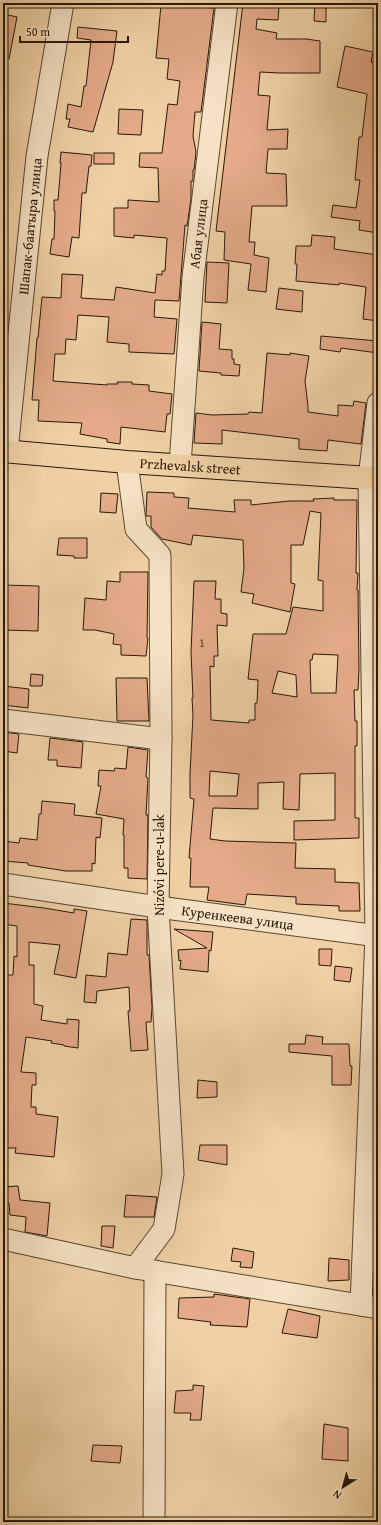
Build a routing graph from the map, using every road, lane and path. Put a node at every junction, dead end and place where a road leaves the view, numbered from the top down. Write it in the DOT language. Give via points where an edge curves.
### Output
graph roads {
  1 [pos="63,3"];
  2 [pos="227,3"];
  3 [pos="10,340"];
  4 [pos="378,402"];
  5 [pos="5,451"];
  6 [pos="127,462"];
  7 [pos="180,465"];
  8 [pos="373,478"];
  9 [pos="3,720"];
  10 [pos="161,739"];
  11 [pos="3,884"];
  12 [pos="158,907"];
  13 [pos="377,936"];
  14 [pos="3,1239"];
  15 [pos="145,1269"];
  16 [pos="369,1306"];
  17 [pos="154,1522"];
  1 -- 3 [label="street, Шапак-баатыра улица"];
  2 -- 7 [label="street, Абая улица" via="193,278"];
  3 -- 5 [label="street, Шапак-баатыра улица"];
  4 -- 8 [label="street"];
  5 -- 6 [label="main road, Przhevalsk street"];
  6 -- 7 [label="main road, Przhevalsk street"];
  6 -- 10 [label="street, Nizóvi pere-u-lak" via="136,529 160,555"];
  7 -- 8 [label="main road, Przhevalsk street"];
  8 -- 13 [label="street"];
  9 -- 10 [label="street"];
  10 -- 12 [label="street, Nizóvi pere-u-lak"];
  11 -- 12 [label="street, Куренкеева улица"];
  12 -- 13 [label="street, Куренкеева улица"];
  12 -- 15 [label="street, Nizóvi pere-u-lak" via="174,1174 164,1229"];
  13 -- 16 [label="street"];
  14 -- 15 [label="street"];
  15 -- 16 [label="street"];
  15 -- 17 [label="street"];
}
